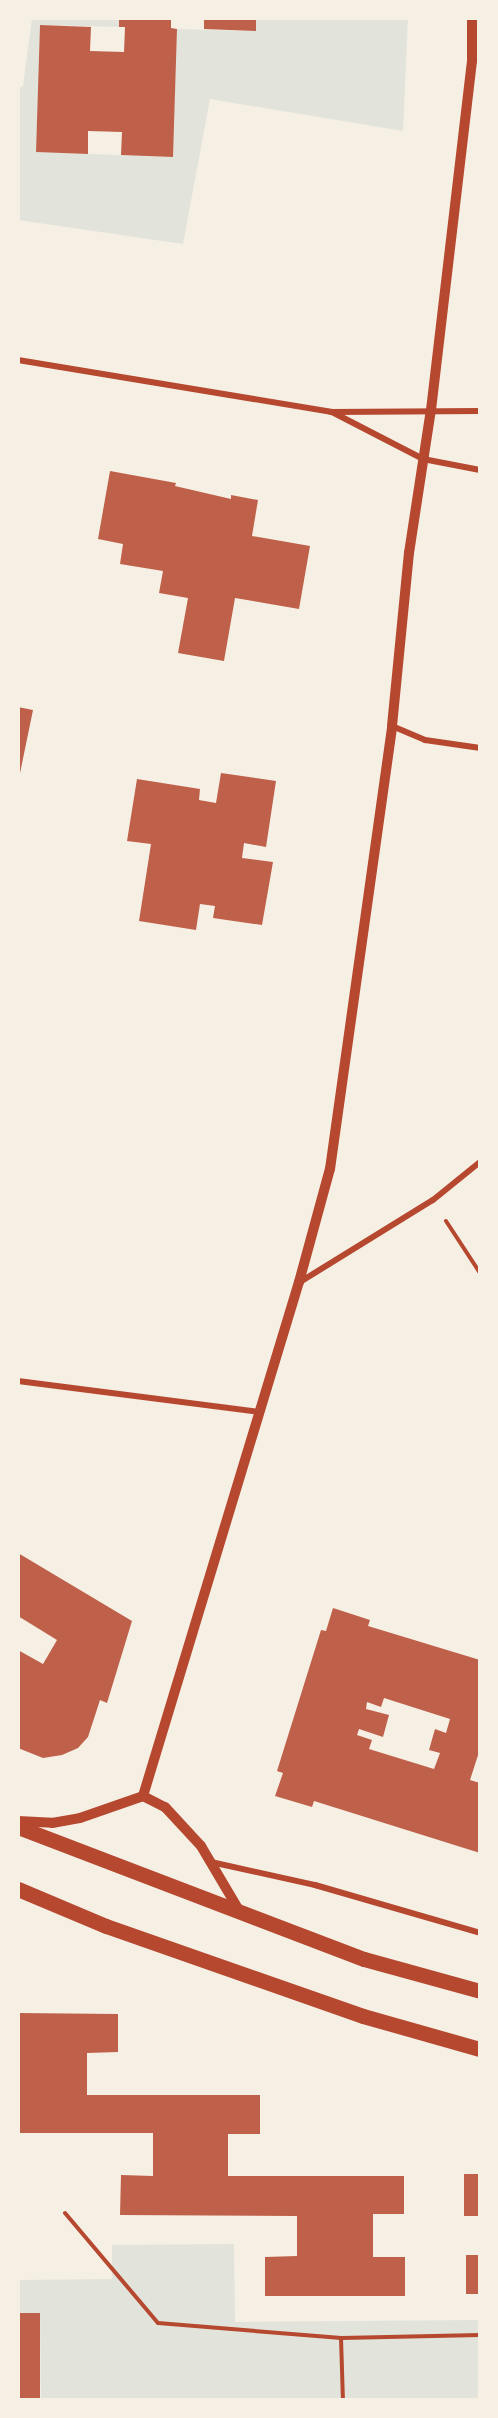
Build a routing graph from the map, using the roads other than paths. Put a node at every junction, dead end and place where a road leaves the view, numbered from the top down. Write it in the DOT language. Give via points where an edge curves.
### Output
graph roads {
  1 [pos="472,18"];
  2 [pos="18,360"];
  3 [pos="431,410"];
  4 [pos="480,411"];
  5 [pos="331,412"];
  6 [pos="423,459"];
  7 [pos="480,470"];
  8 [pos="392,726"];
  9 [pos="480,748"];
  10 [pos="480,1162"];
  11 [pos="299,1282"];
  12 [pos="18,1381"];
  13 [pos="260,1412"];
  14 [pos="143,1796"];
  15 [pos="18,1821"];
  16 [pos="18,1827"];
  17 [pos="211,1862"];
  18 [pos="18,1889"];
  19 [pos="240,1912"];
  20 [pos="480,1933"];
  21 [pos="480,1991"];
  22 [pos="480,2049"];
  1 -- 3 [label="street" via="472,61"];
  2 -- 5 [label="street"];
  3 -- 4 [label="street"];
  3 -- 5 [label="street"];
  3 -- 6 [label="street"];
  5 -- 6 [label="street"];
  6 -- 7 [label="street"];
  6 -- 8 [label="street"];
  8 -- 9 [label="street" via="425,740"];
  8 -- 11 [label="street" via="330,1169"];
  10 -- 11 [label="street" via="433,1200"];
  11 -- 13 [label="street"];
  12 -- 13 [label="street"];
  13 -- 14 [label="street"];
  14 -- 15 [label="street" via="80,1818 52,1823"];
  14 -- 17 [label="street" via="165,1807"];
  16 -- 19 [label="main road"];
  17 -- 19 [label="street"];
  17 -- 20 [label="street" via="315,1885"];
  18 -- 22 [label="main road" via="106,1926 363,2016"];
  19 -- 21 [label="main road" via="364,1959"];
}
